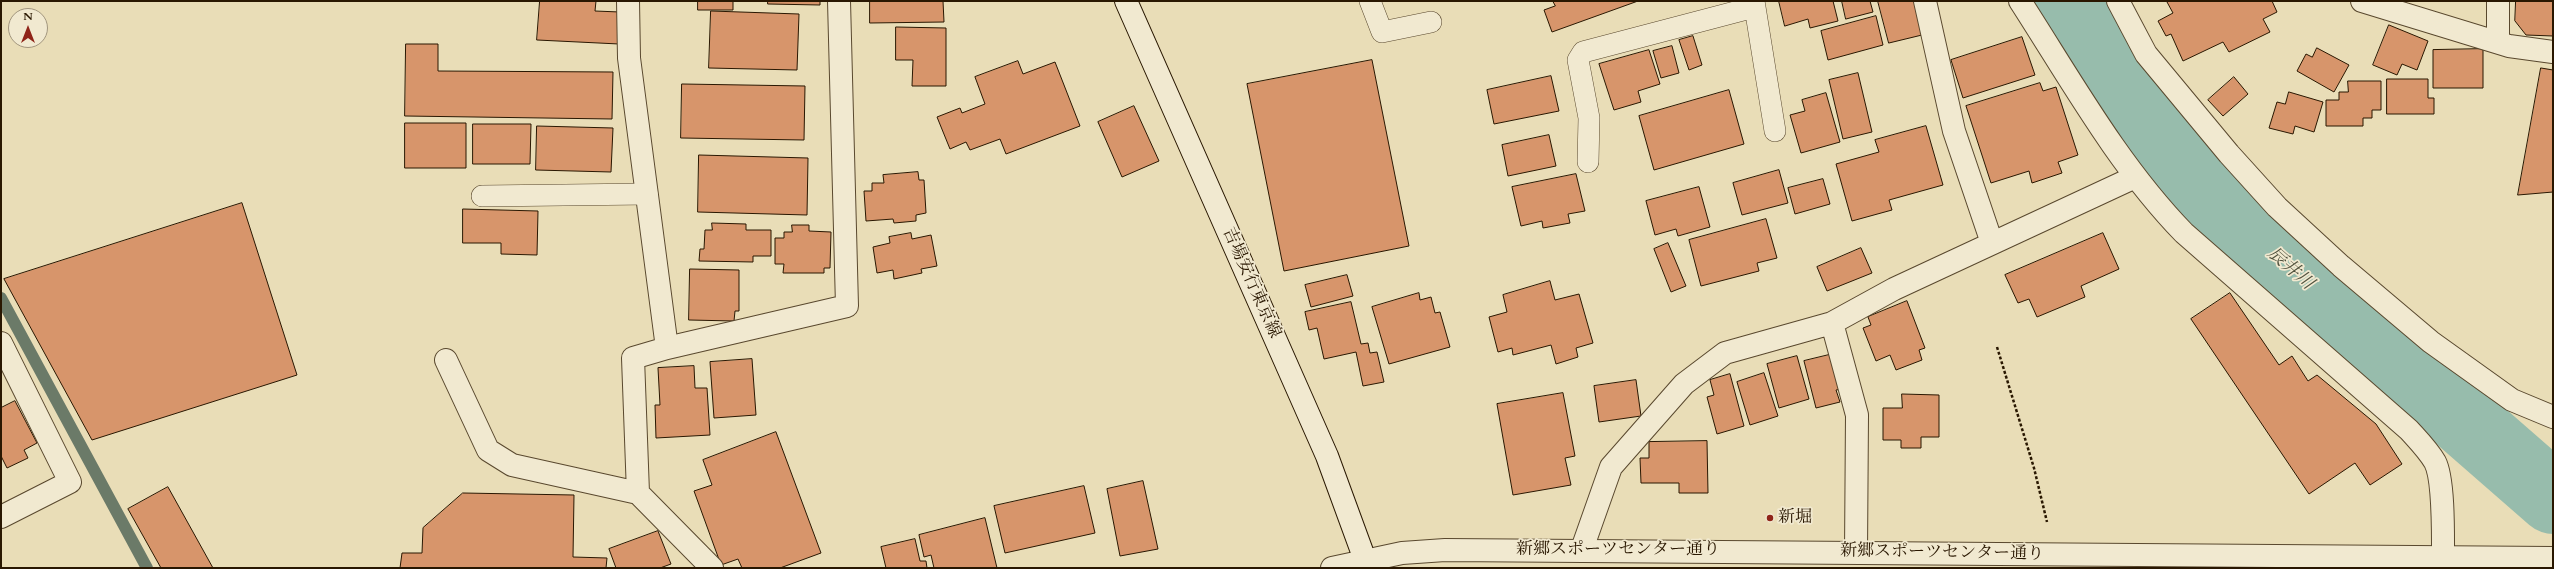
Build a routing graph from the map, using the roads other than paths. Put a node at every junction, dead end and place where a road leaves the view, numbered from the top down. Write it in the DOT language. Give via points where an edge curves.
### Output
graph roads {
  1 [pos="628,1"];
  2 [pos="839,1"];
  3 [pos="1126,1"];
  4 [pos="1370,1"];
  5 [pos="1925,1"];
  6 [pos="2020,1"];
  7 [pos="2118,1"];
  8 [pos="2362,1"];
  9 [pos="2498,1"];
  10 [pos="1754,4"];
  11 [pos="1431,22"];
  12 [pos="2498,42"];
  13 [pos="2553,52"];
  14 [pos="1775,131"];
  15 [pos="1588,162"];
  16 [pos="2135,177"];
  17 [pos="647,194"];
  18 [pos="482,196"];
  19 [pos="1992,243"];
  20 [pos="1832,323"];
  21 [pos="1,343"];
  22 [pos="667,348"];
  23 [pos="446,360"];
  24 [pos="2553,417"];
  25 [pos="638,494"];
  26 [pos="1,517"];
  27 [pos="1582,549"];
  28 [pos="1856,552"];
  29 [pos="2443,558"];
  30 [pos="2553,558"];
  31 [pos="1367,564"];
  32 [pos="712,568"];
  33 [pos="1332,568"];
  1 -- 17 [label="street" via="629,58"];
  2 -- 22 [label="street" via="847,306"];
  3 -- 31 [label="street, 吉場安行東京線" via="1327,456"];
  4 -- 11 [label="lane" via="1382,32"];
  5 -- 19 [label="street" via="1954,131"];
  6 -- 16 [label="street"];
  7 -- 24 [label="street" via="2146,54 2228,154 2277,207 2341,266 2431,342 2512,400"];
  8 -- 12 [label="street"];
  9 -- 12 [label="street"];
  10 -- 14 [label="lane"];
  10 -- 15 [label="lane" via="1583,52 1578,60 1589,118"];
  12 -- 13 [label="street"];
  16 -- 19 [label="street"];
  16 -- 29 [label="street" via="2155,204 2184,233 2409,430 2425,448 2436,463 2442,506"];
  17 -- 18 [label="lane"];
  17 -- 22 [label="street"];
  19 -- 20 [label="street" via="1894,289"];
  20 -- 27 [label="street" via="1725,353 1684,384 1611,467"];
  20 -- 28 [label="street" via="1857,415"];
  21 -- 26 [label="street" via="70,482"];
  22 -- 25 [label="street" via="633,358"];
  23 -- 25 [label="street" via="488,450 512,465"];
  25 -- 32 [label="street"];
  27 -- 28 [label="street, 新郷スポーツセンター通り"];
  27 -- 31 [label="street, 新郷スポーツセンター通り" via="1445,550 1402,553"];
  28 -- 29 [label="street, 新郷スポーツセンター通り"];
  29 -- 30 [label="street, 新郷スポーツセンター通り"];
  31 -- 33 [label="street, 新郷スポーツセンター通り"];
}
